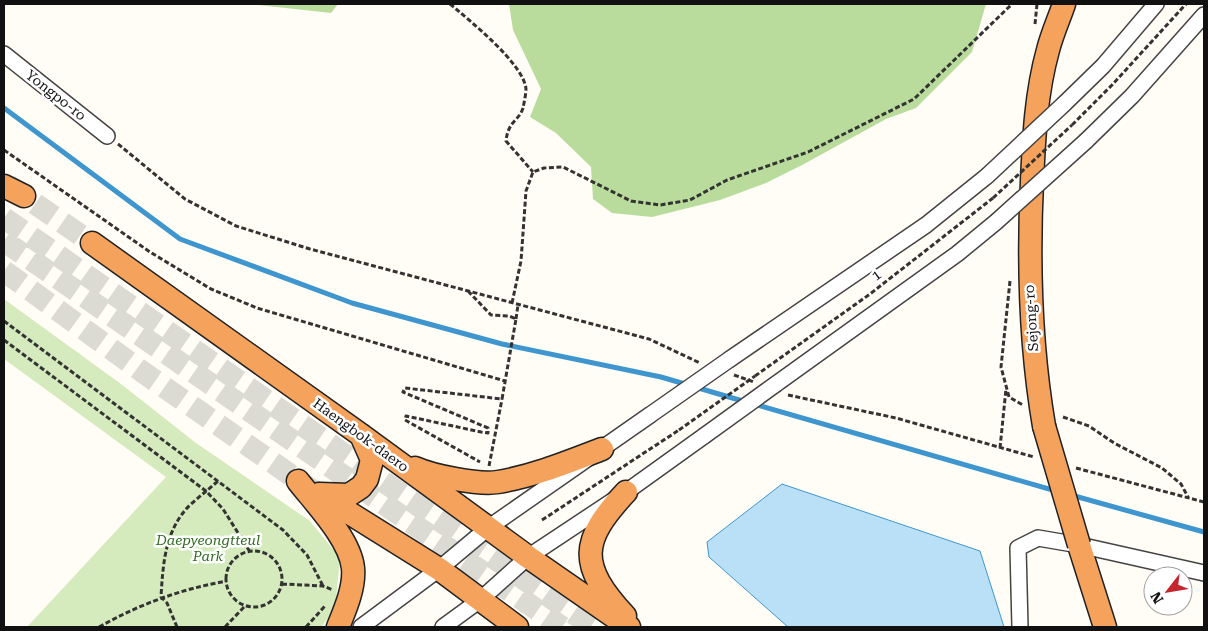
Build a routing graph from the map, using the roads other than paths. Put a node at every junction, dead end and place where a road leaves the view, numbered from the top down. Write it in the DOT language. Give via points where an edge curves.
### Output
graph roads {
  1 [pos="1064,4"];
  2 [pos="1156,4"];
  3 [pos="1204,15"];
  4 [pos="4,54"];
  5 [pos="107,136"];
  6 [pos="92,244"];
  7 [pos="362,435"];
  8 [pos="602,449"];
  9 [pos="394,458"];
  10 [pos="298,481"];
  11 [pos="626,492"];
  12 [pos="488,528"];
  13 [pos="1079,545"];
  14 [pos="528,558"];
  15 [pos="439,569"];
  16 [pos="1204,573"];
  17 [pos="480,600"];
  18 [pos="338,627"];
  19 [pos="361,627"];
  20 [pos="443,627"];
  21 [pos="517,627"];
  22 [pos="629,627"];
  23 [pos="636,627"];
  24 [pos="1020,627"];
  25 [pos="1106,627"];
  1 -- 13 [label="highway, Sejong-ro, bridge" via="1048,48 1038,96 1029,278 1032,334"];
  2 -- 8 [label="street, bridge" via="1103,66 1064,104 987,176 926,225 728,365"];
  3 -- 11 [label="street, bridge" via="1132,96 996,222 781,389 704,436"];
  4 -- 5 [label="street, Yongpo-ro"];
  6 -- 7 [label="highway, Haengbok-daero"];
  7 -- 9 [label="highway, Haengbok-daero"];
  7 -- 15 [label="highway" via="372,460 367,479 349,495 319,494"];
  8 -- 9 [label="highway" via="549,469 496,482 427,473"];
  8 -- 12 [label="street"];
  9 -- 12 [label="highway, Haengbok-daero"];
  10 -- 18 [label="highway" via="328,519 349,554 353,568 345,611"];
  11 -- 14 [label="street"];
  11 -- 23 [label="highway" via="604,515 589,551 595,575 610,600"];
  12 -- 14 [label="highway, Haengbok-daero"];
  12 -- 15 [label="street"];
  13 -- 16 [label="street"];
  13 -- 24 [label="street" via="1038,538 1018,548"];
  13 -- 25 [label="highway, Sejong-ro"];
  14 -- 17 [label="street"];
  14 -- 22 [label="highway, Haengbok-daero"];
  15 -- 17 [label="highway"];
  15 -- 19 [label="street"];
  17 -- 20 [label="street"];
  17 -- 21 [label="highway"];
}
